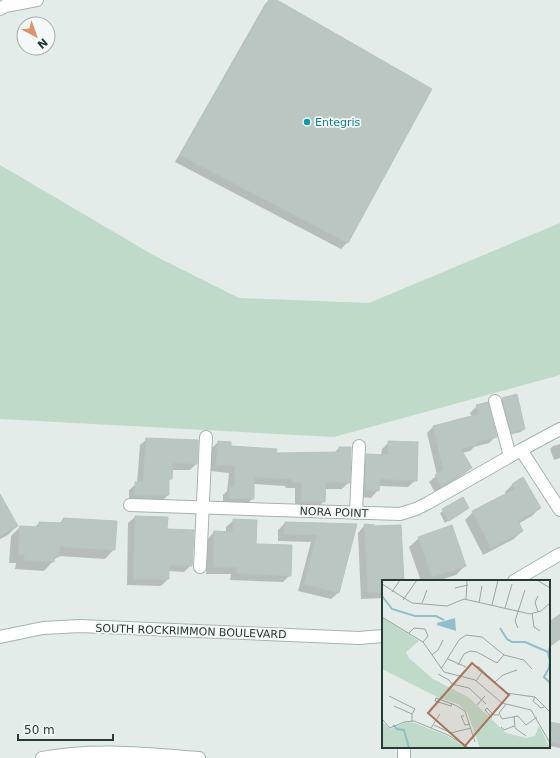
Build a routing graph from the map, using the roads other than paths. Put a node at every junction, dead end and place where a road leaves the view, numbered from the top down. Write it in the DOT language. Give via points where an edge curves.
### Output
graph roads {
  1 [pos="37,0"];
  2 [pos="2,6"];
  3 [pos="495,401"];
  4 [pos="560,429"];
  5 [pos="206,437"];
  6 [pos="359,446"];
  7 [pos="521,450"];
  8 [pos="510,456"];
  9 [pos="130,506"];
  10 [pos="203,508"];
  11 [pos="560,510"];
  12 [pos="356,513"];
  13 [pos="560,554"];
  14 [pos="200,567"];
  15 [pos="516,580"];
  16 [pos="382,636"];
  17 [pos="0,637"];
  18 [pos="42,758"];
  19 [pos="199,758"];
  1 -- 2 [label="street"];
  3 -- 8 [label="street"];
  4 -- 7 [label="street, NORA POINT"];
  5 -- 10 [label="street"];
  6 -- 12 [label="street"];
  7 -- 8 [label="street, NORA POINT"];
  7 -- 11 [label="street"];
  8 -- 12 [label="street, NORA POINT" via="416,509 400,514"];
  9 -- 10 [label="street, NORA POINT"];
  10 -- 12 [label="street, NORA POINT"];
  10 -- 14 [label="street"];
  13 -- 15 [label="street"];
  16 -- 17 [label="street, SOUTH ROCKRIMMON BOULEVARD" via="359,638 80,626 43,628"];
  18 -- 19 [label="street" via="78,753 131,753"];
}
